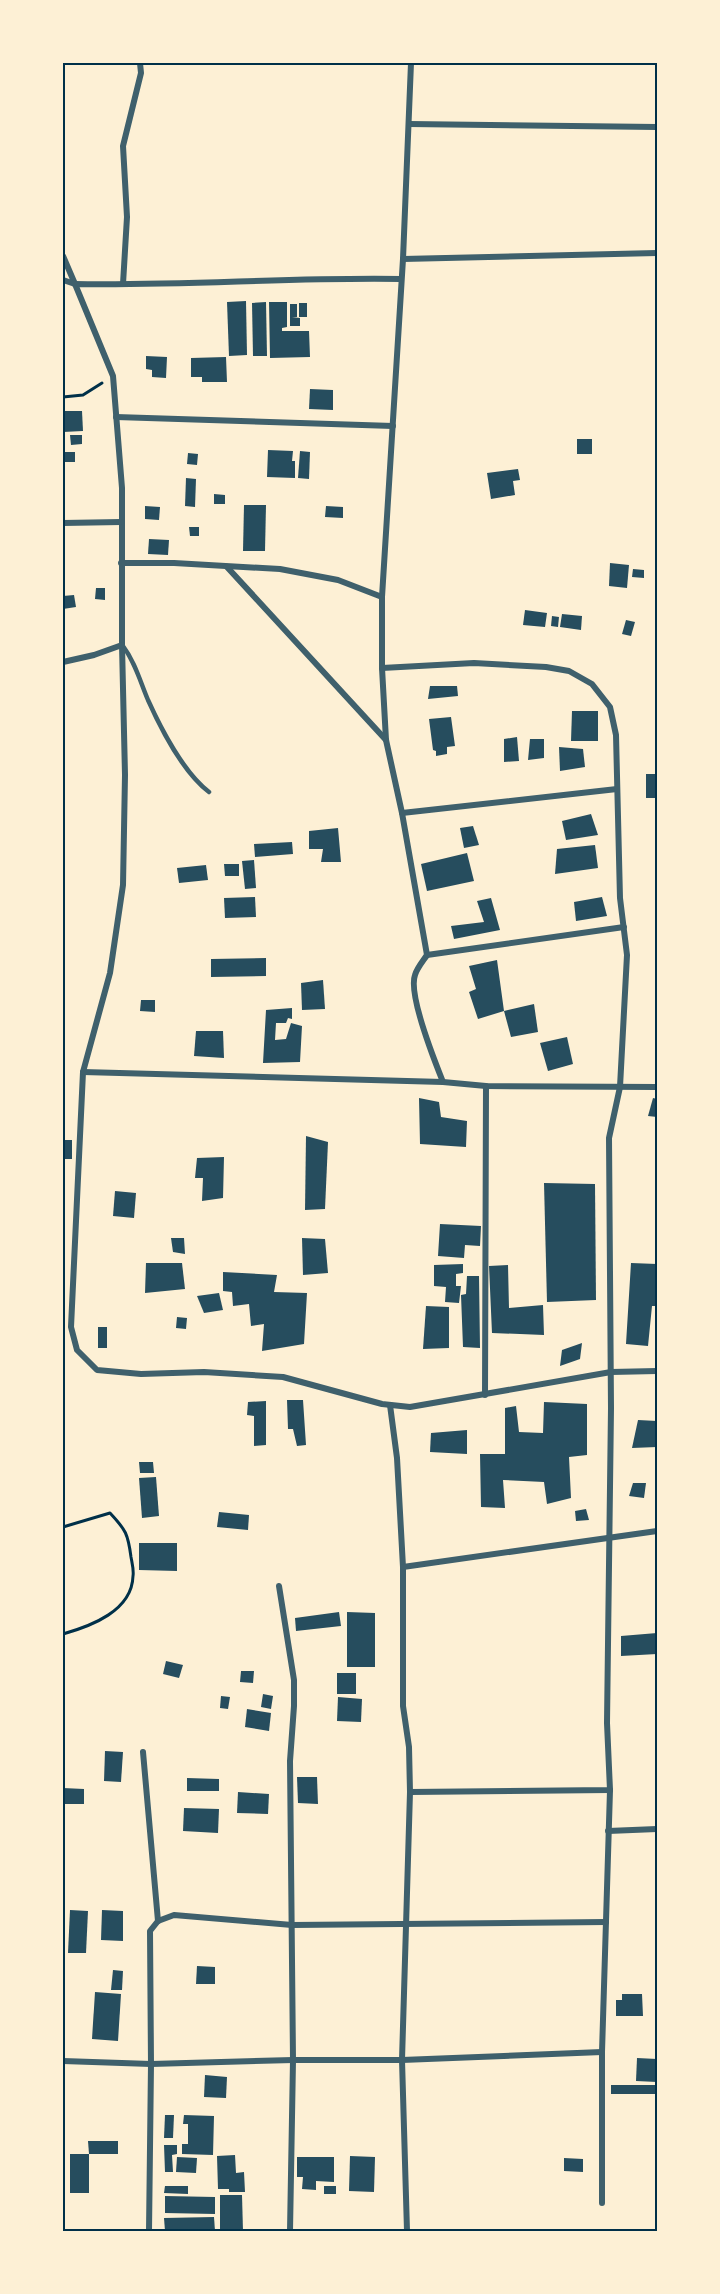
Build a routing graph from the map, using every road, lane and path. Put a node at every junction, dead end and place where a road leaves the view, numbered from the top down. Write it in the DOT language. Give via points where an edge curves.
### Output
graph roads {
  1 [pos="140,63"];
  2 [pos="411,63"];
  3 [pos="410,124"];
  4 [pos="657,127"];
  5 [pos="657,253"];
  6 [pos="63,256"];
  7 [pos="403,259"];
  8 [pos="401,279"];
  9 [pos="63,280"];
  10 [pos="75,284"];
  11 [pos="123,284"];
  12 [pos="112,376"];
  13 [pos="63,397"];
  14 [pos="116,417"];
  15 [pos="393,426"];
  16 [pos="121,522"];
  17 [pos="63,523"];
  18 [pos="121,563"];
  19 [pos="226,567"];
  20 [pos="382,597"];
  21 [pos="122,645"];
  22 [pos="63,662"];
  23 [pos="382,668"];
  24 [pos="386,740"];
  25 [pos="617,789"];
  26 [pos="209,792"];
  27 [pos="402,813"];
  28 [pos="624,927"];
  29 [pos="427,955"];
  30 [pos="83,1072"];
  31 [pos="443,1082"];
  32 [pos="486,1086"];
  33 [pos="620,1087"];
  34 [pos="657,1088"];
  35 [pos="657,1371"];
  36 [pos="611,1372"];
  37 [pos="484,1395"];
  38 [pos="390,1405"];
  39 [pos="63,1527"];
  40 [pos="657,1531"];
  41 [pos="610,1537"];
  42 [pos="403,1567"];
  43 [pos="279,1586"];
  44 [pos="63,1634"];
  45 [pos="143,1752"];
  46 [pos="610,1790"];
  47 [pos="410,1792"];
  48 [pos="657,1829"];
  49 [pos="608,1831"];
  50 [pos="158,1921"];
  51 [pos="606,1922"];
  52 [pos="404,1924"];
  53 [pos="292,1925"];
  54 [pos="602,2052"];
  55 [pos="293,2060"];
  56 [pos="402,2060"];
  57 [pos="63,2061"];
  58 [pos="151,2064"];
  59 [pos="602,2203"];
  60 [pos="149,2231"];
  61 [pos="290,2231"];
  62 [pos="407,2231"];
  1 -- 11 [label="street" via="123,146 127,217"];
  2 -- 3 [label="street"];
  3 -- 4 [label="street"];
  3 -- 7 [label="street"];
  5 -- 7 [label="street"];
  6 -- 10 [label="street"];
  7 -- 8 [label="street"];
  8 -- 11 [label="street"];
  8 -- 15 [label="street"];
  9 -- 10 [label="street"];
  10 -- 11 [label="street"];
  10 -- 12 [label="street"];
  12 -- 13 [label="path" via="83,395"];
  12 -- 14 [label="street"];
  14 -- 15 [label="street"];
  14 -- 16 [label="street"];
  15 -- 20 [label="street"];
  16 -- 17 [label="street"];
  16 -- 18 [label="street"];
  18 -- 19 [label="street"];
  18 -- 21 [label="street"];
  19 -- 20 [label="street" via="280,568 338,580"];
  19 -- 24 [label="street"];
  20 -- 23 [label="street"];
  21 -- 22 [label="street"];
  21 -- 26 [label="lane" via="132,658 159,721 185,764"];
  21 -- 30 [label="street" via="123,885 110,973"];
  23 -- 24 [label="street"];
  23 -- 25 [label="street" via="474,663 568,671 592,684 610,707 616,735"];
  24 -- 27 [label="street"];
  25 -- 27 [label="street"];
  25 -- 28 [label="street"];
  27 -- 29 [label="street"];
  28 -- 29 [label="street"];
  28 -- 33 [label="street" via="627,955"];
  29 -- 31 [label="street" via="414,976 414,985 421,1020"];
  30 -- 31 [label="street"];
  30 -- 38 [label="street" via="71,1327 77,1350 98,1370 283,1377"];
  31 -- 32 [label="street"];
  32 -- 33 [label="street"];
  32 -- 37 [label="street"];
  33 -- 34 [label="street"];
  33 -- 36 [label="street" via="609,1138"];
  35 -- 36 [label="street"];
  36 -- 37 [label="street"];
  36 -- 41 [label="street"];
  37 -- 38 [label="street" via="410,1407"];
  38 -- 42 [label="street"];
  39 -- 44 [label="path" via="110,1513 126,1529 133,1576 131,1588 111,1614"];
  40 -- 41 [label="street"];
  41 -- 42 [label="street"];
  41 -- 46 [label="street"];
  42 -- 47 [label="street" via="403,1706"];
  43 -- 53 [label="street" via="294,1680 290,1761"];
  45 -- 50 [label="street"];
  46 -- 47 [label="street"];
  46 -- 49 [label="street"];
  47 -- 52 [label="street"];
  48 -- 49 [label="street"];
  49 -- 51 [label="street"];
  50 -- 53 [label="street" via="174,1915"];
  50 -- 58 [label="street" via="150,1931"];
  51 -- 52 [label="street"];
  51 -- 54 [label="street"];
  52 -- 53 [label="street"];
  52 -- 56 [label="street"];
  53 -- 55 [label="street"];
  54 -- 56 [label="street"];
  54 -- 59 [label="street"];
  55 -- 56 [label="street"];
  55 -- 58 [label="street"];
  55 -- 61 [label="street"];
  56 -- 62 [label="street"];
  57 -- 58 [label="street"];
  58 -- 60 [label="street"];
}
